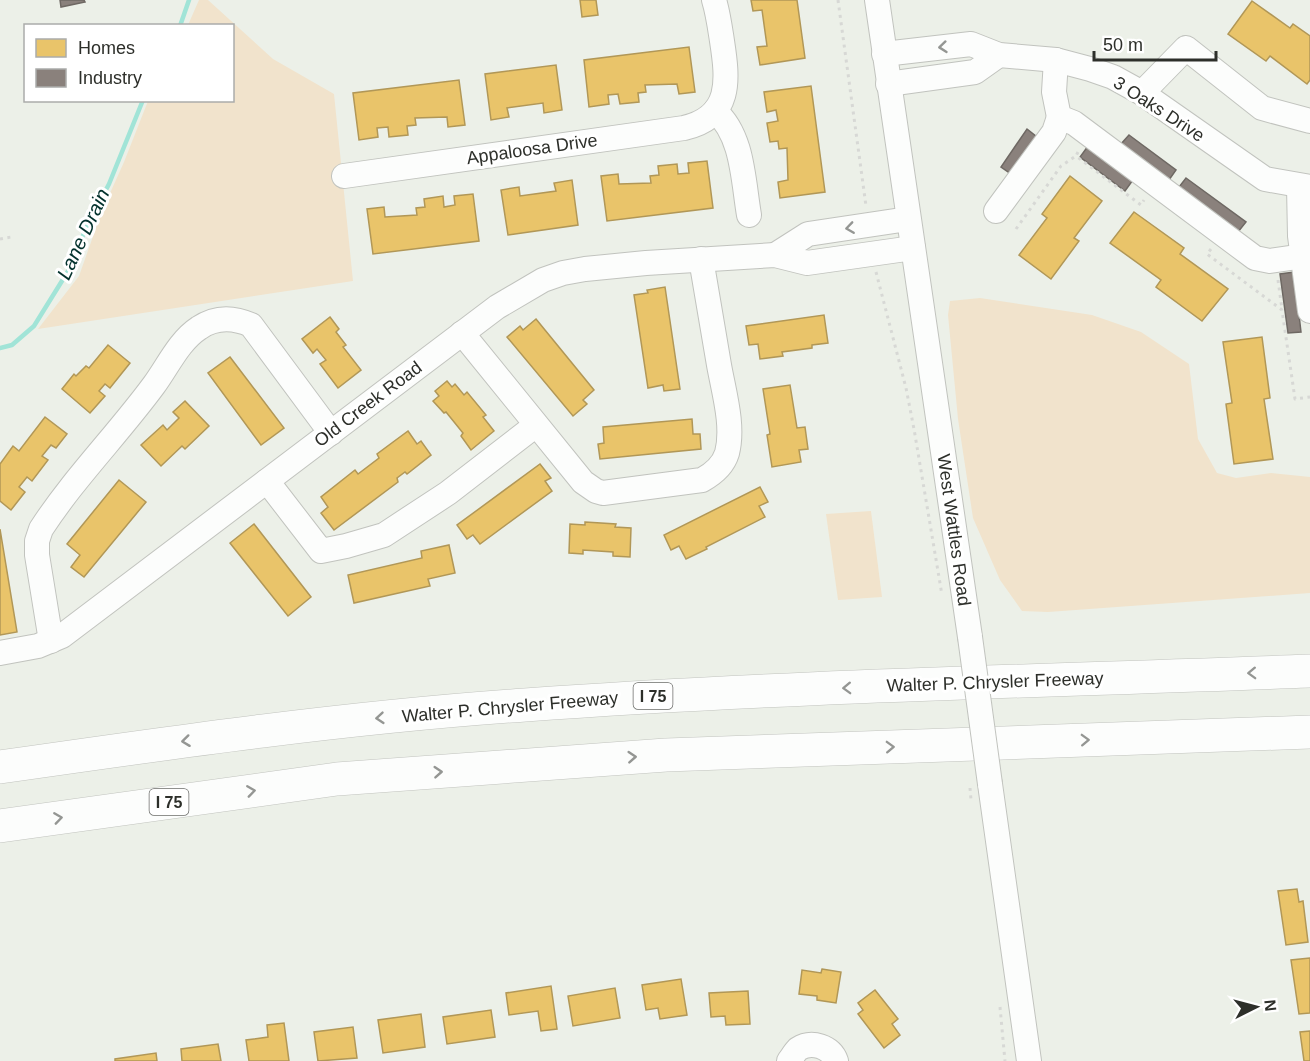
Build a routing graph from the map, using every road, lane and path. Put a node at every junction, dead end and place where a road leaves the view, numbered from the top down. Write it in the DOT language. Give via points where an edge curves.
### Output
graph roads {
  1 [pos="714,0"];
  2 [pos="838,0"];
  3 [pos="877,0"];
  4 [pos="884,54"];
  5 [pos="999,55"];
  6 [pos="1056,60"];
  7 [pos="888,84"];
  8 [pos="1142,93"];
  9 [pos="715,111"];
  10 [pos="1059,117"];
  11 [pos="1310,121"];
  12 [pos="1080,149"];
  13 [pos="1076,156"];
  14 [pos="344,176"];
  15 [pos="1304,187"];
  16 [pos="1146,198"];
  17 [pos="996,211"];
  18 [pos="749,215"];
  19 [pos="868,216"];
  20 [pos="908,219"];
  21 [pos="1016,229"];
  22 [pos="11,237"];
  23 [pos="0,239"];
  24 [pos="913,248"];
  25 [pos="1212,248"];
  26 [pos="775,255"];
  27 [pos="1306,256"];
  28 [pos="701,260"];
  29 [pos="1275,260"];
  30 [pos="876,268"];
  31 [pos="1282,310"];
  32 [pos="1310,311"];
  33 [pos="462,333"];
  34 [pos="1310,397"];
  35 [pos="536,425"];
  36 [pos="331,433"];
  37 [pos="267,481"];
  38 [pos="943,599"];
  39 [pos="51,641"];
  40 [pos="0,653"];
  41 [pos="1310,671"];
  42 [pos="1310,732"];
  43 [pos="0,767"];
  44 [pos="0,826"];
  45 [pos="789,1061"];
  46 [pos="836,1061"];
  47 [pos="1029,1061"];
  1 -- 9 [label="street" via="727,74 723,99"];
  2 -- 19 [label="path"];
  3 -- 4 [label="street, West Wattles Road"];
  5 -- 4 [label="street, 3 Oaks Drive, one-way" via="971,44"];
  4 -- 7 [label="street, West Wattles Road"];
  5 -- 6 [label="street, 3 Oaks Drive"];
  5 -- 7 [label="street" via="975,72"];
  6 -- 8 [label="street, 3 Oaks Drive" via="1113,77"];
  6 -- 10 [label="street" via="1054,92"];
  7 -- 20 [label="street, West Wattles Road"];
  8 -- 11 [label="street" via="1186,48 1262,108"];
  8 -- 15 [label="street, 3 Oaks Drive" via="1265,179"];
  9 -- 14 [label="street, Appaloosa Drive" via="684,128"];
  9 -- 18 [label="street" via="728,123 734,136"];
  10 -- 17 [label="street" via="1054,132"];
  10 -- 29 [label="street" via="1074,123 1256,258"];
  12 -- 13 [label="path"];
  13 -- 16 [label="path" via="1141,205"];
  13 -- 21 [label="path" via="1061,166"];
  15 -- 27 [label="street"];
  20 -- 24 [label="street, West Wattles Road"];
  20 -- 26 [label="street, Old Creek Road, one-way" via="808,234"];
  22 -- 23 [label="path"];
  24 -- 26 [label="street, Old Creek Road" via="807,263"];
  24 -- 47 [label="street, West Wattles Road, bridge"];
  25 -- 31 [label="path" via="1207,254"];
  26 -- 28 [label="street, Old Creek Road"];
  27 -- 29 [label="street"];
  27 -- 32 [label="street"];
  28 -- 33 [label="street, Old Creek Road" via="563,273 519,292"];
  28 -- 35 [label="street" via="729,432 726,456 720,467 702,480 603,493 583,482"];
  29 -- 31 [label="path"];
  30 -- 38 [label="path" via="914,429"];
  31 -- 34 [label="path" via="1295,399"];
  33 -- 35 [label="street"];
  33 -- 36 [label="street, Old Creek Road"];
  35 -- 37 [label="street" via="448,493 384,535 346,546 321,551"];
  36 -- 37 [label="street, Old Creek Road"];
  36 -- 39 [label="street" via="250,325 229,319 198,328 41,529 37,555"];
  37 -- 39 [label="street, Old Creek Road" via="79,624"];
  39 -- 40 [label="street, Old Creek Road"];
  41 -- 43 [label="highway, Walter P. Chrysler Freeway / I 75, one-way" via="708,693 522,705 316,724"];
  44 -- 42 [label="highway, I 75, one-way" via="337,779 654,756"];
  45 -- 46 [label="street" via="797,1050 813,1045 829,1051"];
}
